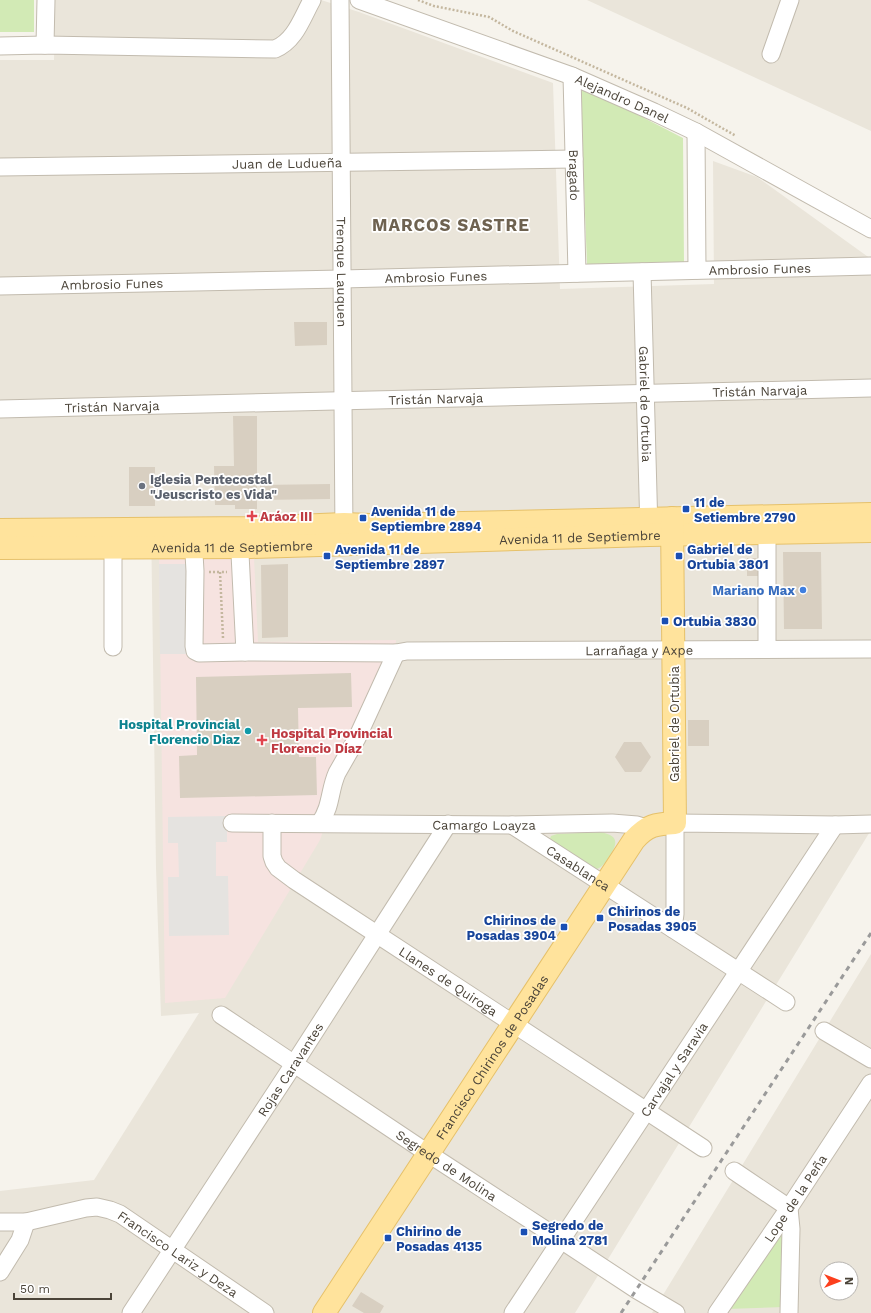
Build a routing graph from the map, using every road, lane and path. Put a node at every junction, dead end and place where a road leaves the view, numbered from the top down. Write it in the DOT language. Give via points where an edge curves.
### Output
graph roads {
  1 [pos="46,0"];
  2 [pos="312,0"];
  3 [pos="340,0"];
  4 [pos="359,0"];
  5 [pos="790,0"];
  6 [pos="45,45"];
  7 [pos="0,46"];
  8 [pos="771,54"];
  9 [pos="572,76"];
  10 [pos="696,132"];
  11 [pos="574,158"];
  12 [pos="341,162"];
  13 [pos="0,167"];
  14 [pos="871,229"];
  15 [pos="871,266"];
  16 [pos="697,270"];
  17 [pos="642,272"];
  18 [pos="576,273"];
  19 [pos="342,279"];
  20 [pos="0,286"];
  21 [pos="871,388"];
  22 [pos="645,393"];
  23 [pos="342,401"];
  24 [pos="0,409"];
  25 [pos="871,514"];
  26 [pos="672,526"];
  27 [pos="649,527"];
  28 [pos="0,530"];
  29 [pos="871,531"];
  30 [pos="767,533"];
  31 [pos="344,534"];
  32 [pos="193,537"];
  33 [pos="239,537"];
  34 [pos="113,538"];
  35 [pos="0,548"];
  36 [pos="241,572"];
  37 [pos="113,646"];
  38 [pos="871,648"];
  39 [pos="767,649"];
  40 [pos="673,650"];
  41 [pos="224,652"];
  42 [pos="245,652"];
  43 [pos="402,652"];
  44 [pos="272,822"];
  45 [pos="674,822"];
  46 [pos="232,823"];
  47 [pos="320,823"];
  48 [pos="448,824"];
  49 [pos="512,824"];
  50 [pos="871,824"];
  51 [pos="835,825"];
  52 [pos="646,828"];
  53 [pos="606,885"];
  54 [pos="673,929"];
  55 [pos="378,934"];
  56 [pos="738,971"];
  57 [pos="786,1002"];
  58 [pos="221,1015"];
  59 [pos="514,1024"];
  60 [pos="824,1031"];
  61 [pos="871,1060"];
  62 [pos="294,1064"];
  63 [pos="871,1082"];
  64 [pos="647,1110"];
  65 [pos="703,1148"];
  66 [pos="428,1154"];
  67 [pos="734,1171"];
  68 [pos="789,1208"];
  69 [pos="0,1222"];
  70 [pos="26,1222"];
  71 [pos="561,1240"];
  72 [pos="171,1250"];
  73 [pos="0,1272"];
  74 [pos="131,1313"];
  75 [pos="265,1313"];
  76 [pos="324,1313"];
  77 [pos="514,1313"];
  78 [pos="675,1313"];
  79 [pos="717,1313"];
  80 [pos="789,1313"];
  1 -- 6 [label="street"];
  2 -- 6 [label="street" via="291,38 283,46 275,49"];
  3 -- 12 [label="street, Trenque Lauquen"];
  4 -- 9 [label="street, Alejandro Danel"];
  5 -- 8 [label="street"];
  6 -- 7 [label="street"];
  9 -- 10 [label="street, Alejandro Danel"];
  9 -- 11 [label="street, Bragado"];
  10 -- 14 [label="street, Alejandro Danel"];
  10 -- 16 [label="street"];
  11 -- 12 [label="street, Juan de Ludueña"];
  11 -- 18 [label="street, Bragado"];
  12 -- 13 [label="street, Juan de Ludueña"];
  12 -- 19 [label="street, Trenque Lauquen"];
  15 -- 16 [label="street, Ambrosio Funes"];
  16 -- 17 [label="street, Ambrosio Funes"];
  17 -- 18 [label="street, Ambrosio Funes"];
  17 -- 22 [label="street, Gabriel de Ortubia"];
  18 -- 19 [label="street, Ambrosio Funes"];
  19 -- 20 [label="street, Ambrosio Funes"];
  19 -- 23 [label="street, Trenque Lauquen"];
  21 -- 22 [label="street, Tristán Narvaja"];
  22 -- 23 [label="street, Tristán Narvaja"];
  22 -- 27 [label="street, Gabriel de Ortubia"];
  23 -- 24 [label="street, Tristán Narvaja"];
  23 -- 31 [label="street, Trenque Lauquen"];
  25 -- 26 [label="main road, Avenida 11 de Septiembre"];
  26 -- 27 [label="main road, Avenida 11 de Septiembre"];
  26 -- 30 [label="main road, Avenida 11 de Septiembre"];
  26 -- 40 [label="main road, Gabriel de Ortubia"];
  27 -- 31 [label="main road, Avenida 11 de Septiembre" via="369,525"];
  28 -- 34 [label="main road, Avenida 11 de Septiembre"];
  29 -- 30 [label="main road, Avenida 11 de Septiembre"];
  30 -- 39 [label="street"];
  31 -- 33 [label="main road, Avenida 11 de Septiembre"];
  32 -- 33 [label="main road, Avenida 11 de Septiembre"];
  32 -- 34 [label="main road, Avenida 11 de Septiembre"];
  32 -- 41 [label="street, Larrañaga y Axpe" via="195,651"];
  33 -- 36 [label="street"];
  34 -- 35 [label="main road, Avenida 11 de Septiembre"];
  34 -- 37 [label="street"];
  36 -- 41 [label="path" via="220,572"];
  36 -- 42 [label="street"];
  38 -- 39 [label="street, Larrañaga y Axpe"];
  39 -- 40 [label="street, Larrañaga y Axpe"];
  40 -- 43 [label="street, Larrañaga y Axpe"];
  40 -- 45 [label="main road, Gabriel de Ortubia"];
  41 -- 42 [label="street, Larrañaga y Axpe"];
  42 -- 43 [label="street, Larrañaga y Axpe"];
  43 -- 47 [label="street" via="334,779 326,814"];
  44 -- 46 [label="street, Camargo Loayza"];
  44 -- 47 [label="street, Camargo Loayza"];
  44 -- 55 [label="street, Llanes de Quiroga" via="272,856 278,868"];
  45 -- 51 [label="street"];
  45 -- 52 [label="main road"];
  45 -- 54 [label="street, Gabriel de Ortubia"];
  47 -- 48 [label="street, Camargo Loayza"];
  48 -- 49 [label="street, Camargo Loayza"];
  48 -- 55 [label="street, Rojas Caravantes"];
  49 -- 52 [label="street, Camargo Loayza" via="619,823 637,824"];
  49 -- 53 [label="street, Casablanca"];
  50 -- 51 [label="street"];
  51 -- 56 [label="street, Carvajal y Saravia"];
  52 -- 53 [label="main road, Francisco Chirinos de Posadas" via="634,840"];
  53 -- 54 [label="street, Casablanca"];
  53 -- 59 [label="main road, Francisco Chirinos de Posadas"];
  54 -- 56 [label="street, Casablanca"];
  55 -- 59 [label="street, Llanes de Quiroga"];
  55 -- 62 [label="street, Rojas Caravantes"];
  56 -- 57 [label="street, Casablanca"];
  56 -- 64 [label="street, Carvajal y Saravia"];
  58 -- 62 [label="street, Segredo de Molina"];
  59 -- 64 [label="street, Llanes de Quiroga"];
  59 -- 66 [label="main road, Francisco Chirinos de Posadas"];
  60 -- 61 [label="street"];
  62 -- 66 [label="street, Segredo de Molina"];
  62 -- 72 [label="street, Rojas Caravantes"];
  63 -- 68 [label="street, Lope de la Peña"];
  64 -- 65 [label="street, Llanes de Quiroga"];
  64 -- 71 [label="street, Carvajal y Saravia"];
  66 -- 71 [label="street, Segredo de Molina"];
  66 -- 76 [label="main road, Francisco Chirinos de Posadas"];
  67 -- 68 [label="street"];
  68 -- 79 [label="street, Lope de la Peña"];
  68 -- 80 [label="street"];
  69 -- 70 [label="street"];
  70 -- 72 [label="street, Francisco Lariz y Deza" via="97,1207 120,1214"];
  70 -- 73 [label="street" via="20,1240"];
  71 -- 77 [label="street, Carvajal y Saravia"];
  71 -- 78 [label="street, Segredo de Molina"];
  72 -- 74 [label="street, Rojas Caravantes"];
  72 -- 75 [label="street, Francisco Lariz y Deza"];
}
